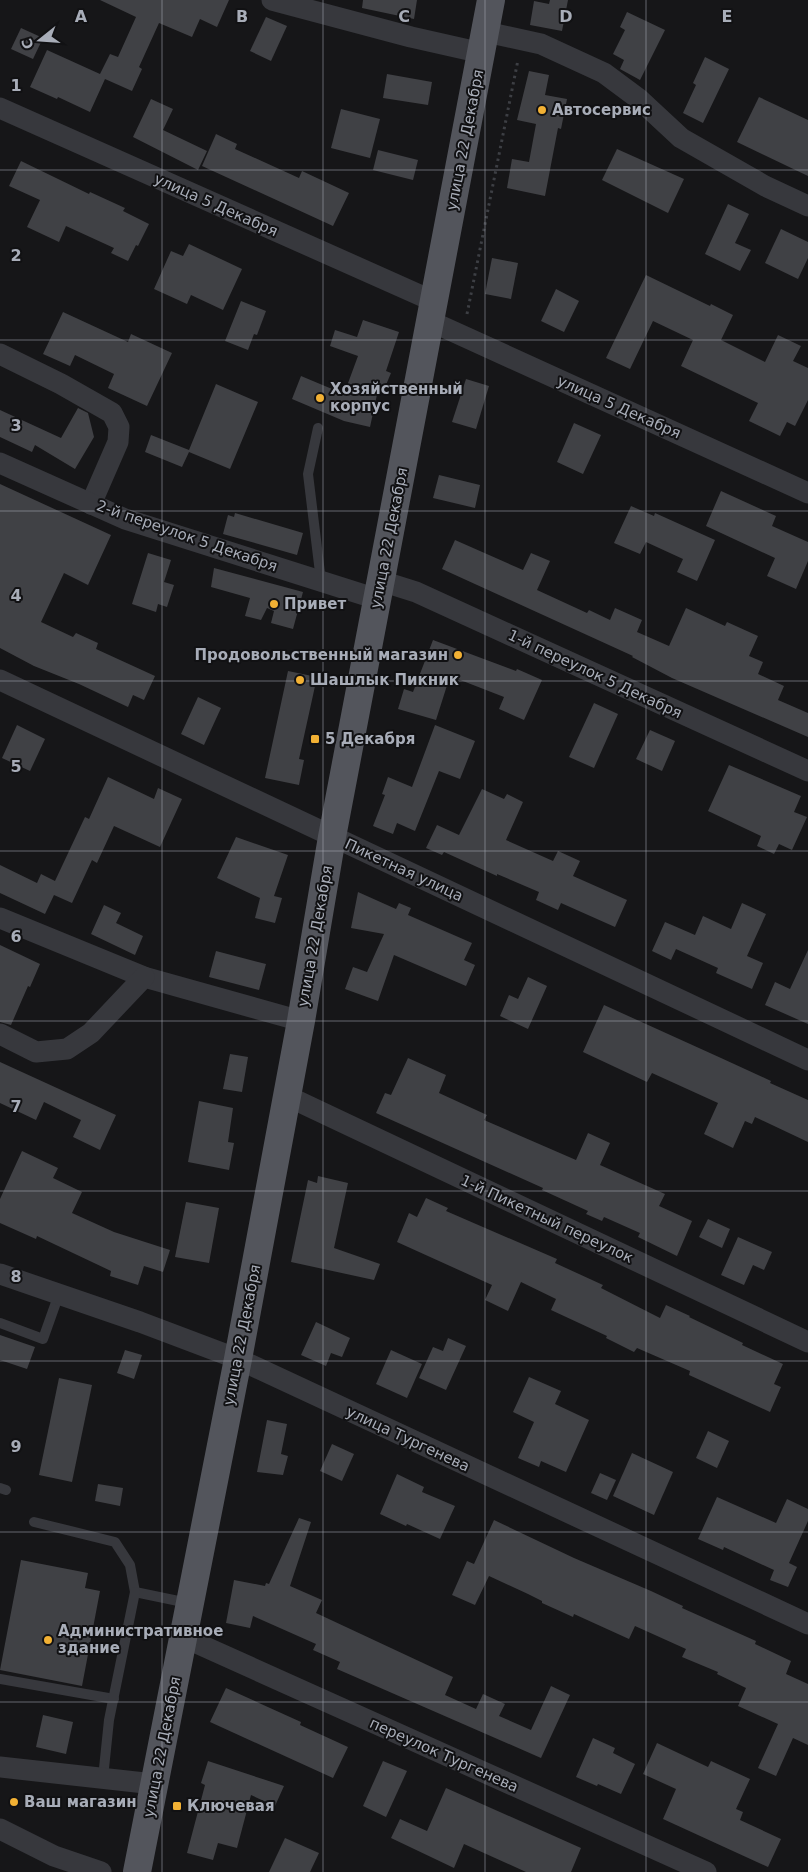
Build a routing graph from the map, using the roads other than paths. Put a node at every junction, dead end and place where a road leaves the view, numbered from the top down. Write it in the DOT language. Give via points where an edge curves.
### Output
graph roads {
  1 [pos="272,0"];
  2 [pos="491,0"];
  3 [pos="484,42"];
  4 [pos="0,108"];
  5 [pos="808,206"];
  6 [pos="432,311"];
  7 [pos="0,354"];
  8 [pos="318,428"];
  9 [pos="0,463"];
  10 [pos="808,493"];
  11 [pos="91,504"];
  12 [pos="321,581"];
  13 [pos="379,590"];
  14 [pos="0,680"];
  15 [pos="808,771"];
  16 [pos="332,837"];
  17 [pos="0,918"];
  18 [pos="144,977"];
  19 [pos="301,1020"];
  20 [pos="0,1034"];
  21 [pos="808,1060"];
  22 [pos="287,1096"];
  23 [pos="0,1274"];
  24 [pos="59,1294"];
  25 [pos="0,1323"];
  26 [pos="808,1342"];
  27 [pos="238,1359"];
  28 [pos="34,1522"];
  29 [pos="135,1592"];
  30 [pos="190,1604"];
  31 [pos="808,1624"];
  32 [pos="183,1637"];
  33 [pos="0,1679"];
  34 [pos="114,1699"];
  35 [pos="0,1767"];
  36 [pos="103,1778"];
  37 [pos="154,1784"];
  38 [pos="0,1829"];
  39 [pos="101,1872"];
  40 [pos="137,1872"];
  41 [pos="706,1872"];
  1 -- 3 [label="street" via="411,37"];
  2 -- 3 [label="main road, улица 22 Декабря"];
  3 -- 5 [label="street" via="522,40 541,44 604,73 639,99 681,138 765,186"];
  3 -- 6 [label="main road, улица 22 Декабря"];
  4 -- 6 [label="street, улица 5 Декабря"];
  6 -- 10 [label="street, улица 5 Декабря" via="463,336"];
  6 -- 13 [label="main road, улица 22 Декабря"];
  7 -- 11 [label="street" via="112,413 119,427 118,442"];
  8 -- 12 [label="lane" via="308,474"];
  9 -- 11 [label="street, 2-й переулок 5 Декабря"];
  11 -- 12 [label="street, 2-й переулок 5 Декабря" via="125,519"];
  12 -- 13 [label="street, 2-й переулок 5 Декабря"];
  13 -- 15 [label="street, 1-й переулок 5 Декабря" via="416,592"];
  13 -- 16 [label="main road, улица 22 Декабря"];
  14 -- 16 [label="street, Пикетная улица"];
  16 -- 19 [label="main road, улица 22 Декабря"];
  16 -- 21 [label="street, Пикетная улица"];
  17 -- 18 [label="street"];
  18 -- 19 [label="street"];
  18 -- 20 [label="street" via="91,1033 67,1049 36,1052"];
  19 -- 22 [label="main road, улица 22 Декабря"];
  22 -- 26 [label="street, 1-й Пикетный переулок"];
  22 -- 27 [label="main road, улица 22 Декабря"];
  23 -- 24 [label="street, улица Тургенева"];
  24 -- 25 [label="lane" via="43,1338"];
  24 -- 27 [label="street, улица Тургенева"];
  27 -- 30 [label="main road, улица 22 Декабря"];
  27 -- 31 [label="street, улица Тургенева"];
  28 -- 29 [label="lane" via="115,1542 130,1565"];
  29 -- 30 [label="lane"];
  29 -- 34 [label="lane"];
  30 -- 32 [label="main road, улица 22 Декабря"];
  32 -- 37 [label="main road, улица 22 Декабря"];
  32 -- 41 [label="street, переулок Тургенева"];
  33 -- 34 [label="lane"];
  34 -- 36 [label="lane"];
  35 -- 36 [label="street"];
  36 -- 37 [label="street"];
  37 -- 40 [label="main road, улица 22 Декабря"];
  38 -- 39 [label="street" via="54,1856"];
}
